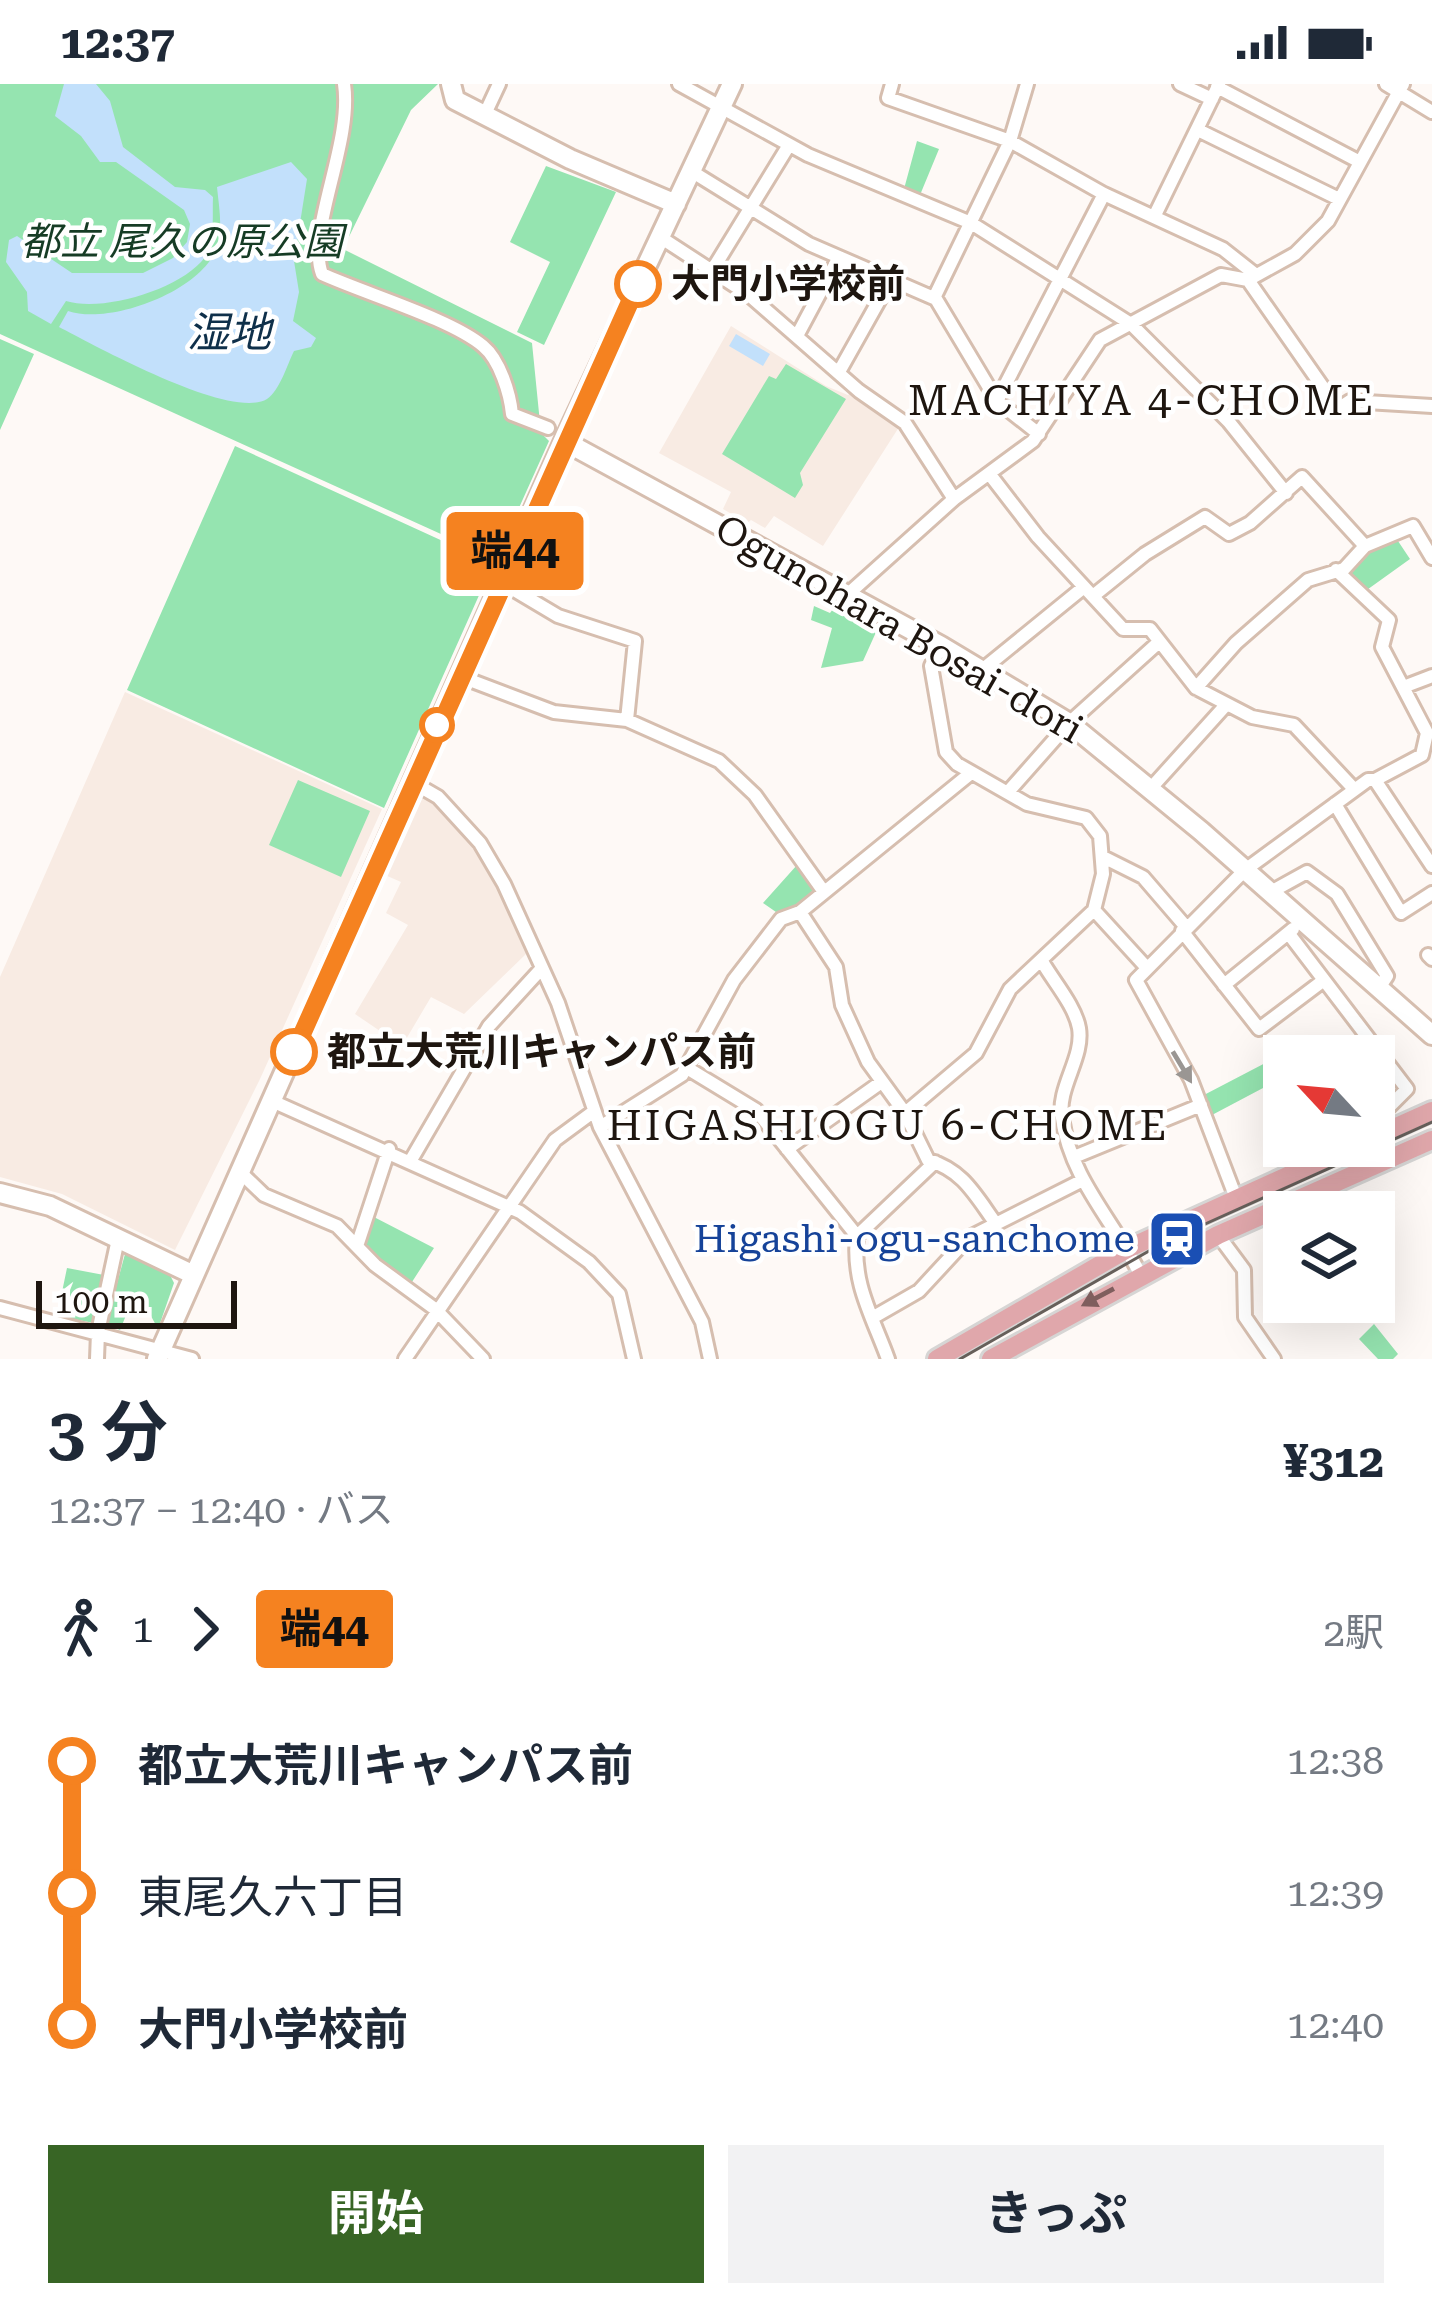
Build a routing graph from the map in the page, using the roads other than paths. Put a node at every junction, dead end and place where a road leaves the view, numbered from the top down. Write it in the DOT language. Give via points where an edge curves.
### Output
graph roads {
  1 [pos="344,84"];
  2 [pos="451,84"];
  3 [pos="500,84"];
  4 [pos="679,84"];
  5 [pos="732,84"];
  6 [pos="892,84"];
  7 [pos="1027,84"];
  8 [pos="1180,84"];
  9 [pos="1396,86"];
  10 [pos="1216,90"];
  11 [pos="722,105"];
  12 [pos="1432,112"];
  13 [pos="484,114"];
  14 [pos="1198,130"];
  15 [pos="1010,141"];
  16 [pos="789,146"];
  17 [pos="1360,162"];
  18 [pos="691,171"];
  19 [pos="1103,194"];
  20 [pos="1339,199"];
  21 [pos="676,204"];
  22 [pos="752,209"];
  23 [pos="1154,217"];
  24 [pos="970,223"];
  25 [pos="660,237"];
  26 [pos="839,257"];
  27 [pos="712,269"];
  28 [pos="884,276"];
  29 [pos="1252,278"];
  30 [pos="1061,279"];
  31 [pos="934,298"];
  32 [pos="1131,324"];
  33 [pos="798,334"];
  34 [pos="840,370"];
  35 [pos="997,400"];
  36 [pos="1432,406"];
  37 [pos="548,428"];
  38 [pos="1039,434"];
  39 [pos="564,440"];
  40 [pos="991,476"];
  41 [pos="1286,493"];
  42 [pos="954,499"];
  43 [pos="1365,546"];
  44 [pos="1432,558"];
  45 [pos="1336,570"];
  46 [pos="501,582"];
  47 [pos="1088,591"];
  48 [pos="847,595"];
  49 [pos="1159,642"];
  50 [pos="941,646"];
  51 [pos="982,670"];
  52 [pos="459,676"];
  53 [pos="1432,676"];
  54 [pos="1406,686"];
  55 [pos="1196,688"];
  56 [pos="1225,706"];
  57 [pos="627,719"];
  58 [pos="1069,723"];
  59 [pos="971,773"];
  60 [pos="1375,780"];
  61 [pos="412,782"];
  62 [pos="1151,788"];
  63 [pos="1354,789"];
  64 [pos="1008,792"];
  65 [pos="1335,804"];
  66 [pos="1103,857"];
  67 [pos="1432,866"];
  68 [pos="1245,870"];
  69 [pos="824,892"];
  70 [pos="1269,892"];
  71 [pos="1432,892"];
  72 [pos="1094,910"];
  73 [pos="800,912"];
  74 [pos="1295,926"];
  75 [pos="1184,929"];
  76 [pos="1043,962"];
  77 [pos="542,968"];
  78 [pos="1147,968"];
  79 [pos="1324,980"];
  80 [pos="1224,985"];
  81 [pos="1379,988"];
  82 [pos="1365,1035"];
  83 [pos="1432,1035"];
  84 [pos="687,1068"];
  85 [pos="1395,1074"];
  86 [pos="880,1083"];
  87 [pos="1395,1100"];
  88 [pos="272,1101"];
  89 [pos="1202,1105"];
  90 [pos="593,1112"];
  91 [pos="1432,1112"];
  92 [pos="905,1113"];
  93 [pos="600,1127"];
  94 [pos="1395,1128"];
  95 [pos="1432,1140"];
  96 [pos="389,1149"];
  97 [pos="787,1149"];
  98 [pos="1074,1157"];
  99 [pos="411,1160"];
  100 [pos="935,1162"];
  101 [pos="1306,1167"];
  102 [pos="241,1172"];
  103 [pos="1081,1180"];
  104 [pos="0,1193"];
  105 [pos="1236,1198"];
  106 [pos="507,1204"];
  107 [pos="1214,1207"];
  108 [pos="994,1221"];
  109 [pos="1221,1233"];
  110 [pos="857,1236"];
  111 [pos="118,1239"];
  112 [pos="358,1243"];
  113 [pos="1130,1248"];
  114 [pos="1140,1274"];
  115 [pos="194,1275"];
  116 [pos="0,1308"];
  117 [pos="436,1310"];
  118 [pos="872,1318"];
  119 [pos="98,1332"];
  120 [pos="159,1354"];
  121 [pos="97,1359"];
  122 [pos="192,1359"];
  123 [pos="404,1359"];
  124 [pos="483,1359"];
  125 [pos="634,1359"];
  126 [pos="710,1359"];
  127 [pos="888,1359"];
  128 [pos="937,1359"];
  129 [pos="991,1359"];
  130 [pos="1274,1359"];
  1 -- 37 [label="street" via="347,127 326,205 322,274 434,317 484,346 512,414"];
  2 -- 13 [label="street" via="455,100"];
  3 -- 13 [label="street"];
  4 -- 11 [label="street"];
  5 -- 11 [label="street"];
  6 -- 15 [label="street" via="888,98"];
  7 -- 15 [label="street"];
  8 -- 10 [label="street"];
  9 -- 12 [label="street"];
  9 -- 17 [label="street"];
  10 -- 14 [label="street"];
  10 -- 17 [label="street"];
  11 -- 16 [label="street"];
  11 -- 18 [label="street"];
  13 -- 21 [label="street"];
  14 -- 20 [label="street"];
  14 -- 23 [label="street"];
  15 -- 19 [label="street"];
  15 -- 24 [label="street"];
  16 -- 22 [label="street"];
  16 -- 24 [label="street"];
  17 -- 20 [label="street"];
  18 -- 21 [label="street"];
  18 -- 22 [label="street"];
  19 -- 23 [label="street"];
  19 -- 30 [label="street"];
  20 -- 29 [label="street" via="1311,241"];
  21 -- 25 [label="street"];
  22 -- 26 [label="street"];
  22 -- 27 [label="street"];
  23 -- 29 [label="street" via="1222,249"];
  24 -- 30 [label="street"];
  24 -- 31 [label="street"];
  25 -- 27 [label="street"];
  25 -- 39 [label="street"];
  26 -- 28 [label="street"];
  26 -- 33 [label="street"];
  27 -- 33 [label="street"];
  28 -- 31 [label="street"];
  28 -- 34 [label="street" via="881,297"];
  29 -- 32 [label="street" via="1221,275"];
  29 -- 36 [label="street" via="1338,410 1350,401"];
  30 -- 32 [label="street"];
  30 -- 35 [label="street"];
  31 -- 35 [label="street"];
  32 -- 38 [label="street" via="1100,340"];
  32 -- 41 [label="street"];
  33 -- 34 [label="street"];
  34 -- 42 [label="street" via="904,423"];
  35 -- 38 [label="street"];
  38 -- 40 [label="street"];
  39 -- 46 [label="street"];
  39 -- 48 [label="street, Ogunohara Bosai-dori"];
  40 -- 42 [label="street"];
  40 -- 47 [label="street"];
  41 -- 43 [label="street" via="1302,477"];
  41 -- 47 [label="street" via="1228,534 1205,517"];
  42 -- 48 [label="street"];
  43 -- 44 [label="street" via="1413,526"];
  43 -- 45 [label="street"];
  45 -- 54 [label="street" via="1390,620 1382,647"];
  45 -- 55 [label="street" via="1273,608"];
  46 -- 52 [label="street"];
  46 -- 57 [label="street" via="558,616 635,641"];
  47 -- 49 [label="street" via="1123,628 1150,629"];
  47 -- 51 [label="street"];
  48 -- 50 [label="street, Ogunohara Bosai-dori"];
  49 -- 55 [label="street"];
  49 -- 58 [label="street"];
  50 -- 51 [label="street, Ogunohara Bosai-dori"];
  50 -- 59 [label="street" via="931,666 939,724 946,752"];
  51 -- 58 [label="street, Ogunohara Bosai-dori"];
  52 -- 57 [label="street" via="554,712"];
  52 -- 61 [label="street"];
  53 -- 54 [label="street"];
  54 -- 60 [label="street" via="1427,746"];
  55 -- 56 [label="street"];
  56 -- 62 [label="street"];
  56 -- 63 [label="street" via="1294,725"];
  57 -- 69 [label="street" via="735,775"];
  58 -- 62 [label="street, Ogunohara Bosai-dori"];
  58 -- 64 [label="street"];
  59 -- 64 [label="street"];
  59 -- 69 [label="street"];
  60 -- 63 [label="street"];
  60 -- 67 [label="street"];
  61 -- 77 [label="street" via="438,796 480,843"];
  61 -- 88 [label="street"];
  62 -- 68 [label="street, Ogunohara Bosai-dori"];
  63 -- 65 [label="street"];
  64 -- 66 [label="street" via="1086,818"];
  65 -- 68 [label="street"];
  65 -- 71 [label="street" via="1401,913"];
  66 -- 72 [label="street"];
  66 -- 75 [label="street" via="1143,878"];
  68 -- 70 [label="street, Ogunohara Bosai-dori"];
  68 -- 75 [label="street"];
  69 -- 73 [label="street"];
  70 -- 74 [label="street, Ogunohara Bosai-dori"];
  70 -- 81 [label="street" via="1307,872 1328,884 1387,976"];
  72 -- 76 [label="street"];
  72 -- 78 [label="street"];
  73 -- 84 [label="street" via="781,919 734,980"];
  73 -- 86 [label="street" via="836,968 842,1005"];
  74 -- 79 [label="street"];
  74 -- 80 [label="street"];
  74 -- 81 [label="street, Ogunohara Bosai-dori"];
  75 -- 78 [label="street"];
  75 -- 80 [label="street"];
  76 -- 92 [label="street" via="1010,989 976,1053"];
  76 -- 98 [label="street" via="1078,1023 1062,1100"];
  77 -- 90 [label="street"];
  77 -- 99 [label="street" via="489,1026"];
  78 -- 89 [label="street, one-way" via="1136,980"];
  79 -- 80 [label="street" via="1258,1029"];
  79 -- 82 [label="street"];
  81 -- 83 [label="street, Ogunohara Bosai-dori"];
  84 -- 93 [label="street"];
  84 -- 97 [label="street" via="756,1109"];
  85 -- 87 [label="street" via="1406,1089"];
  86 -- 92 [label="street"];
  86 -- 97 [label="street"];
  88 -- 96 [label="street"];
  88 -- 102 [label="street"];
  89 -- 98 [label="street"];
  89 -- 105 [label="street"];
  90 -- 93 [label="street"];
  90 -- 106 [label="street" via="555,1141"];
  91 -- 94 [label="main road"];
  92 -- 100 [label="street"];
  93 -- 126 [label="street" via="702,1322"];
  95 -- 109 [label="main road"];
  96 -- 99 [label="street"];
  96 -- 112 [label="street"];
  97 -- 110 [label="street"];
  98 -- 103 [label="street"];
  99 -- 106 [label="street"];
  100 -- 108 [label="street" via="964,1179"];
  100 -- 110 [label="street"];
  101 -- 105 [label="main road"];
  102 -- 112 [label="street" via="264,1195 338,1226"];
  102 -- 115 [label="street"];
  103 -- 108 [label="street"];
  103 -- 113 [label="street"];
  104 -- 111 [label="street" via="50,1206"];
  105 -- 107 [label="main road"];
  106 -- 117 [label="street"];
  106 -- 125 [label="street" via="589,1262 619,1294"];
  107 -- 109 [label="street"];
  107 -- 113 [label="main road"];
  108 -- 118 [label="street" via="919,1291"];
  109 -- 114 [label="main road"];
  109 -- 130 [label="street" via="1244,1270 1245,1317"];
  110 -- 118 [label="street" via="853,1266"];
  111 -- 115 [label="street"];
  111 -- 119 [label="street"];
  112 -- 117 [label="street"];
  113 -- 114 [label="street"];
  113 -- 128 [label="main road"];
  114 -- 129 [label="main road, one-way"];
  115 -- 120 [label="street"];
  116 -- 119 [label="street"];
  117 -- 123 [label="street"];
  117 -- 124 [label="street"];
  118 -- 127 [label="street"];
  119 -- 120 [label="street"];
  119 -- 121 [label="street"];
  120 -- 122 [label="street"];
}
